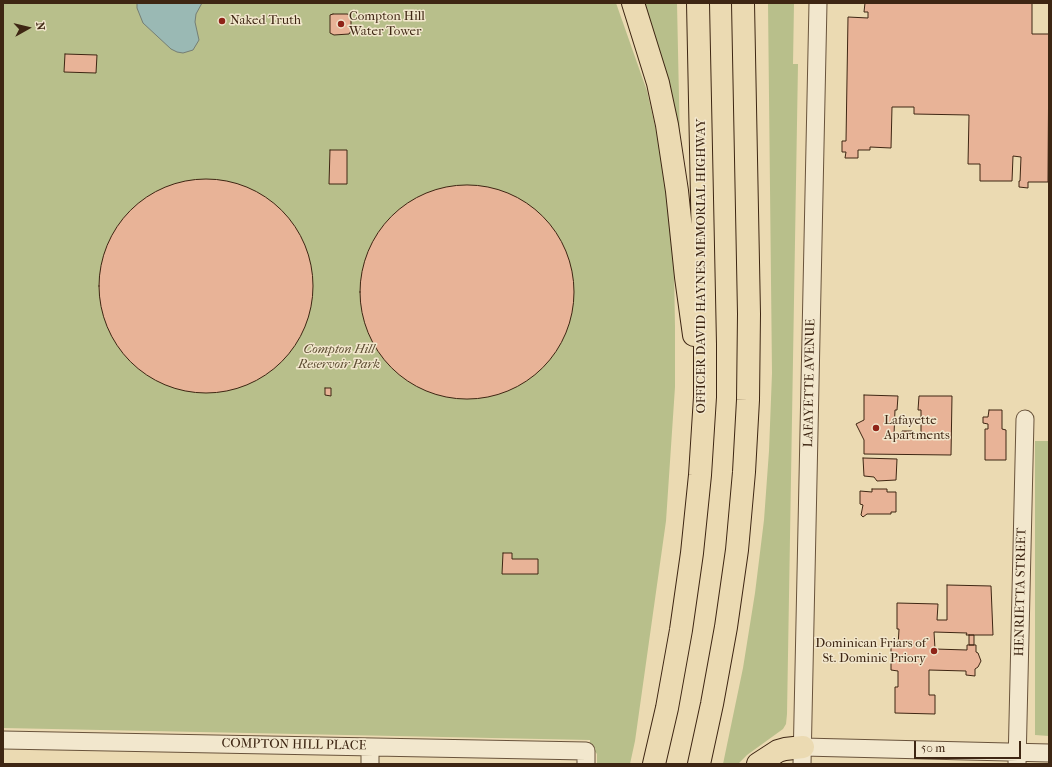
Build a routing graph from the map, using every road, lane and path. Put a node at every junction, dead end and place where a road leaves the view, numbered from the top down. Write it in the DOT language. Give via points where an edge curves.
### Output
graph roads {
  1 [pos="633,3"];
  2 [pos="698,3"];
  3 [pos="743,3"];
  4 [pos="818,3"];
  5 [pos="705,397"];
  6 [pos="1025,419"];
  7 [pos="3,740"];
  8 [pos="370,747"];
  9 [pos="1049,753"];
  10 [pos="803,756"];
  11 [pos="586,758"];
  12 [pos="1017,758"];
  13 [pos="370,764"];
  14 [pos="654,764"];
  15 [pos="699,764"];
  16 [pos="758,764"];
  1 -- 5 [label="highway" via="658,83 667,125 690,305"];
  2 -- 5 [label="highway, OFFICER DAVID HAYNES MEMORIAL HIGHWAY"];
  3 -- 15 [label="highway" via="749,314 744,472 737,550 726,627"];
  4 -- 10 [label="street, LAFAYETTE AVENUE"];
  5 -- 14 [label="highway, OFFICER DAVID HAYNES MEMORIAL HIGHWAY" via="692,553 667,708"];
  6 -- 12 [label="street, HENRIETTA STREET"];
  7 -- 8 [label="street, COMPTON HILL PLACE"];
  8 -- 11 [label="street, COMPTON HILL PLACE"];
  8 -- 13 [label="street"];
  9 -- 12 [label="street"];
  10 -- 12 [label="street"];
  10 -- 16 [label="highway" via="789,748 778,751"];
}
